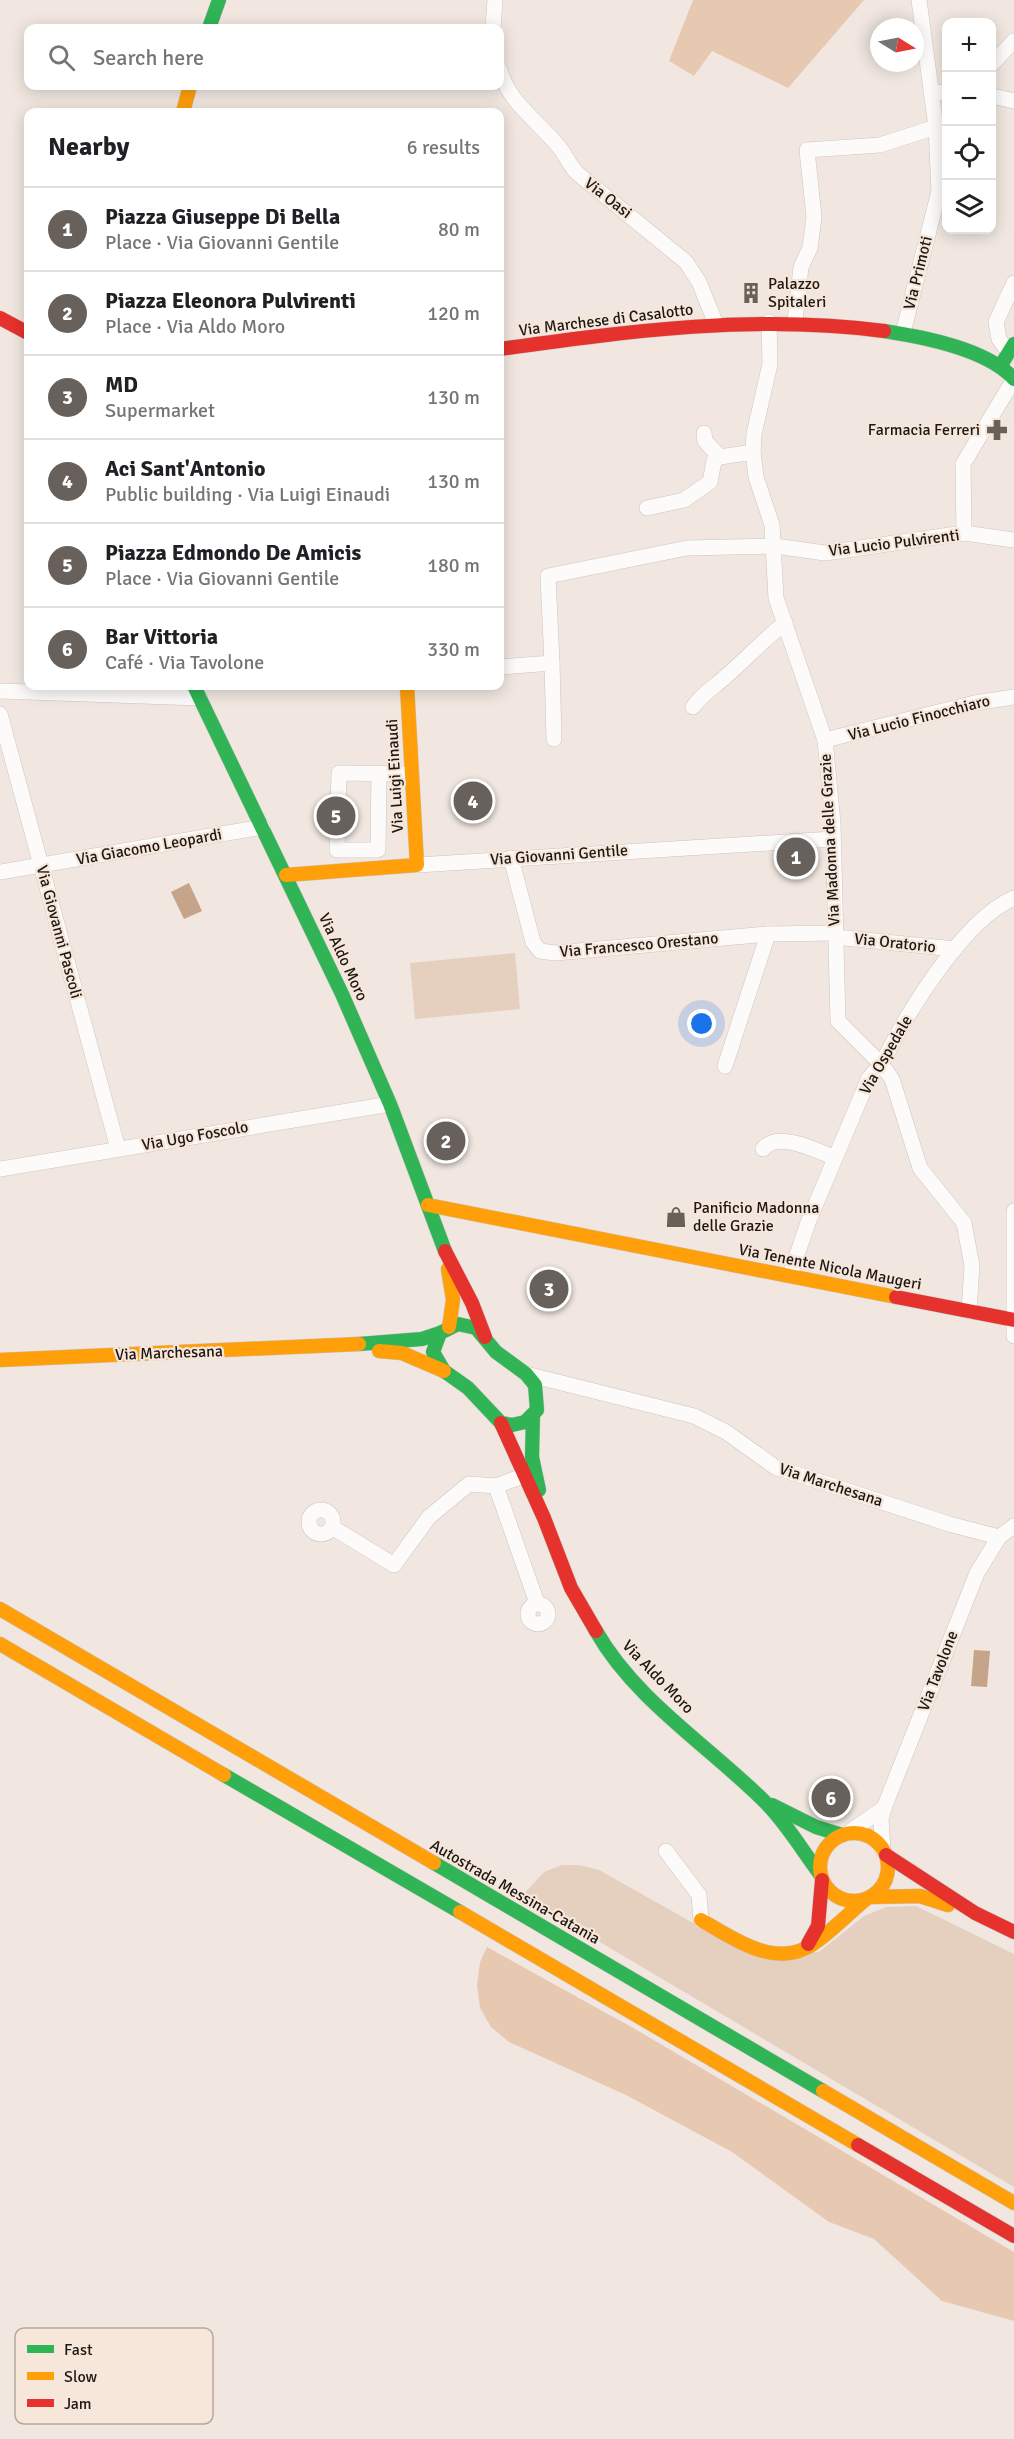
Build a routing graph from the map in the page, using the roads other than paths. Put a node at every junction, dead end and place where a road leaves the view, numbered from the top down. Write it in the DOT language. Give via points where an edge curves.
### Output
graph roads {
  1 [pos="219,0"];
  2 [pos="495,0"];
  3 [pos="919,0"];
  4 [pos="210,24"];
  5 [pos="493,24"];
  6 [pos="1014,41"];
  7 [pos="996,60"];
  8 [pos="504,79"];
  9 [pos="189,90"];
  10 [pos="939,93"];
  11 [pos="996,97"];
  12 [pos="1014,100"];
  13 [pos="184,108"];
  14 [pos="936,127"];
  15 [pos="1014,283"];
  16 [pos="0,318"];
  17 [pos="795,321"];
  18 [pos="769,322"];
  19 [pos="716,324"];
  20 [pos="24,331"];
  21 [pos="903,333"];
  22 [pos="504,349"];
  23 [pos="1010,366"];
  24 [pos="704,434"];
  25 [pos="753,452"];
  26 [pos="720,457"];
  27 [pos="647,508"];
  28 [pos="964,533"];
  29 [pos="1014,540"];
  30 [pos="775,546"];
  31 [pos="785,624"];
  32 [pos="552,663"];
  33 [pos="504,667"];
  34 [pos="407,690"];
  35 [pos="0,691"];
  36 [pos="197,692"];
  37 [pos="1014,697"];
  38 [pos="693,706"];
  39 [pos="0,714"];
  40 [pos="554,739"];
  41 [pos="825,740"];
  42 [pos="379,773"];
  43 [pos="412,774"];
  44 [pos="263,827"];
  45 [pos="833,839"];
  46 [pos="511,858"];
  47 [pos="41,865"];
  48 [pos="417,865"];
  49 [pos="0,872"];
  50 [pos="286,875"];
  51 [pos="1014,898"];
  52 [pos="768,934"];
  53 [pos="835,935"];
  54 [pos="955,949"];
  55 [pos="882,1065"];
  56 [pos="725,1066"];
  57 [pos="390,1104"];
  58 [pos="118,1149"];
  59 [pos="763,1149"];
  60 [pos="835,1158"];
  61 [pos="0,1169"];
  62 [pos="428,1204"];
  63 [pos="1014,1211"];
  64 [pos="445,1250"];
  65 [pos="790,1275"];
  66 [pos="969,1311"];
  67 [pos="1013,1320"];
  68 [pos="444,1330"];
  69 [pos="1014,1336"];
  70 [pos="485,1337"];
  71 [pos="339,1346"];
  72 [pos="0,1360"];
  73 [pos="444,1371"];
  74 [pos="526,1374"];
  75 [pos="570,1386"];
  76 [pos="535,1412"];
  77 [pos="501,1423"];
  78 [pos="523,1476"];
  79 [pos="496,1486"];
  80 [pos="544,1518"];
  81 [pos="1014,1526"];
  82 [pos="332,1527"];
  83 [pos="999,1537"];
  84 [pos="537,1604"];
  85 [pos="0,1609"];
  86 [pos="0,1644"];
  87 [pos="766,1802"];
  88 [pos="884,1808"];
  89 [pos="845,1834"];
  90 [pos="666,1851"];
  91 [pos="885,1853"];
  92 [pos="821,1877"];
  93 [pos="869,1898"];
  94 [pos="975,1913"];
  95 [pos="701,1920"];
  96 [pos="1014,1932"];
  97 [pos="806,1948"];
  98 [pos="1014,2203"];
  99 [pos="1014,2236"];
  1 -- 4 [label="main road"];
  2 -- 5 [label="street"];
  3 -- 10 [label="street, Via Primoti"];
  6 -- 7 [label="street"];
  8 -- 19 [label="street, Via Oasi" via="511,95 560,148 577,173 686,262"];
  9 -- 13 [label="main road"];
  10 -- 14 [label="street, Via Primoti"];
  11 -- 12 [label="street"];
  14 -- 17 [label="street" via="880,145 807,150 814,217 810,248 801,267"];
  14 -- 21 [label="street, Via Primoti" via="939,191"];
  15 -- 23 [label="street" via="996,322"];
  16 -- 20 [label="main road"];
  17 -- 18 [label="main road, Via Marchese di Casalotto"];
  17 -- 21 [label="main road, Via Marchese di Casalotto" via="860,325"];
  18 -- 19 [label="main road, Via Marchese di Casalotto"];
  18 -- 25 [label="street, Via Madonna delle Grazie" via="770,364"];
  19 -- 22 [label="main road, Via Marchese di Casalotto"];
  21 -- 23 [label="main road, Via Marchese di Casalotto"];
  23 -- 28 [label="street" via="988,419 963,464"];
  24 -- 26 [label="street" via="705,441"];
  25 -- 26 [label="street"];
  25 -- 30 [label="street, Via Madonna delle Grazie"];
  26 -- 27 [label="street" via="714,461 710,482 684,500"];
  28 -- 29 [label="street, Via Lucio Pulvirenti"];
  28 -- 30 [label="street, Via Lucio Pulvirenti" via="843,552"];
  30 -- 31 [label="street, Via Madonna delle Grazie" via="776,598"];
  30 -- 32 [label="street, Via Lucio Pulvirenti" via="687,548 548,576"];
  31 -- 38 [label="street" via="704,692"];
  31 -- 41 [label="street, Via Madonna delle Grazie"];
  32 -- 33 [label="street"];
  32 -- 40 [label="street"];
  34 -- 43 [label="main road, Via Luigi Einaudi"];
  35 -- 36 [label="street"];
  36 -- 44 [label="main road, Via Aldo Moro"];
  37 -- 41 [label="street, Via Lucio Finocchiaro"];
  39 -- 47 [label="street, Via Giovanni Pascoli"];
  41 -- 45 [label="street, Via Madonna delle Grazie"];
  42 -- 42 [label="street" via="339,773 337,850 378,850"];
  42 -- 43 [label="street"];
  43 -- 48 [label="main road, Via Luigi Einaudi"];
  44 -- 47 [label="street, Via Giacomo Leopardi"];
  44 -- 50 [label="main road, Via Aldo Moro"];
  45 -- 46 [label="street, Via Giovanni Gentile"];
  45 -- 53 [label="street, Via Madonna delle Grazie"];
  46 -- 48 [label="street, Via Giovanni Gentile"];
  46 -- 52 [label="street, Via Francesco Orestano" via="533,942 540,951 555,953"];
  47 -- 49 [label="street, Via Giacomo Leopardi"];
  47 -- 58 [label="street, Via Giovanni Pascoli"];
  48 -- 50 [label="main road, Via Giovanni Gentile"];
  50 -- 57 [label="main road, Via Aldo Moro"];
  51 -- 54 [label="street, Via Ospedale" via="978,922"];
  52 -- 53 [label="street, Via Francesco Orestano"];
  52 -- 56 [label="street"];
  53 -- 54 [label="street, Via Oratorio"];
  53 -- 55 [label="street, Via Madonna delle Grazie" via="838,1021"];
  54 -- 55 [label="street, Via Ospedale" via="903,1024"];
  55 -- 60 [label="street, Via Ospedale" via="869,1078"];
  55 -- 66 [label="street, Via Madonna delle Grazie" via="892,1079 920,1168 964,1223 972,1266"];
  57 -- 58 [label="street, Via Ugo Foscolo"];
  57 -- 62 [label="main road, Via Aldo Moro"];
  58 -- 61 [label="street, Via Ugo Foscolo"];
  59 -- 60 [label="street" via="771,1143 798,1143"];
  60 -- 65 [label="street, Via Ospedale"];
  62 -- 64 [label="main road, Via Aldo Moro"];
  62 -- 65 [label="main road, Via Tenente Nicola Maugeri"];
  63 -- 67 [label="street"];
  64 -- 68 [label="main road" via="453,1300"];
  64 -- 70 [label="main road"];
  65 -- 66 [label="main road, Via Tenente Nicola Maugeri"];
  66 -- 67 [label="main road, Via Tenente Nicola Maugeri"];
  67 -- 69 [label="street"];
  68 -- 70 [label="main road" via="467,1324"];
  68 -- 71 [label="main road" via="422,1339"];
  68 -- 73 [label="main road" via="433,1352"];
  70 -- 74 [label="main road" via="496,1352"];
  71 -- 72 [label="main road, Via Marchesana"];
  71 -- 73 [label="main road" via="402,1353"];
  73 -- 77 [label="main road" via="468,1388"];
  74 -- 75 [label="street, Via Marchesana"];
  74 -- 76 [label="main road" via="535,1385"];
  75 -- 76 [label="street" via="553,1392"];
  75 -- 83 [label="street, Via Marchesana" via="694,1416 726,1432 775,1467"];
  76 -- 77 [label="main road" via="525,1422"];
  76 -- 80 [label="main road" via="532,1457"];
  77 -- 78 [label="main road"];
  78 -- 79 [label="street"];
  78 -- 80 [label="main road"];
  79 -- 82 [label="street" via="469,1484 429,1517 394,1565"];
  79 -- 84 [label="street"];
  80 -- 87 [label="main road, Via Aldo Moro" via="588,1622 621,1667"];
  81 -- 83 [label="street"];
  83 -- 88 [label="street, Via Tavolone" via="977,1573"];
  85 -- 98 [label="main road, Autostrada Messina-Catania"];
  86 -- 99 [label="main road"];
  87 -- 89 [label="main road" via="816,1827"];
  87 -- 92 [label="main road"];
  88 -- 89 [label="street"];
  88 -- 91 [label="street, Via Tavolone" via="881,1820"];
  89 -- 91 [label="main road" via="868,1836"];
  89 -- 92 [label="main road" via="824,1850"];
  90 -- 95 [label="street" via="699,1896"];
  91 -- 93 [label="main road" via="886,1879"];
  91 -- 94 [label="main road"];
  92 -- 93 [label="main road" via="829,1891 840,1899 853,1902"];
  92 -- 97 [label="main road" via="818,1926"];
  93 -- 94 [label="main road" via="920,1896"];
  93 -- 97 [label="main road"];
  94 -- 96 [label="main road"];
  95 -- 97 [label="main road" via="747,1946 766,1952 783,1954"];
}
